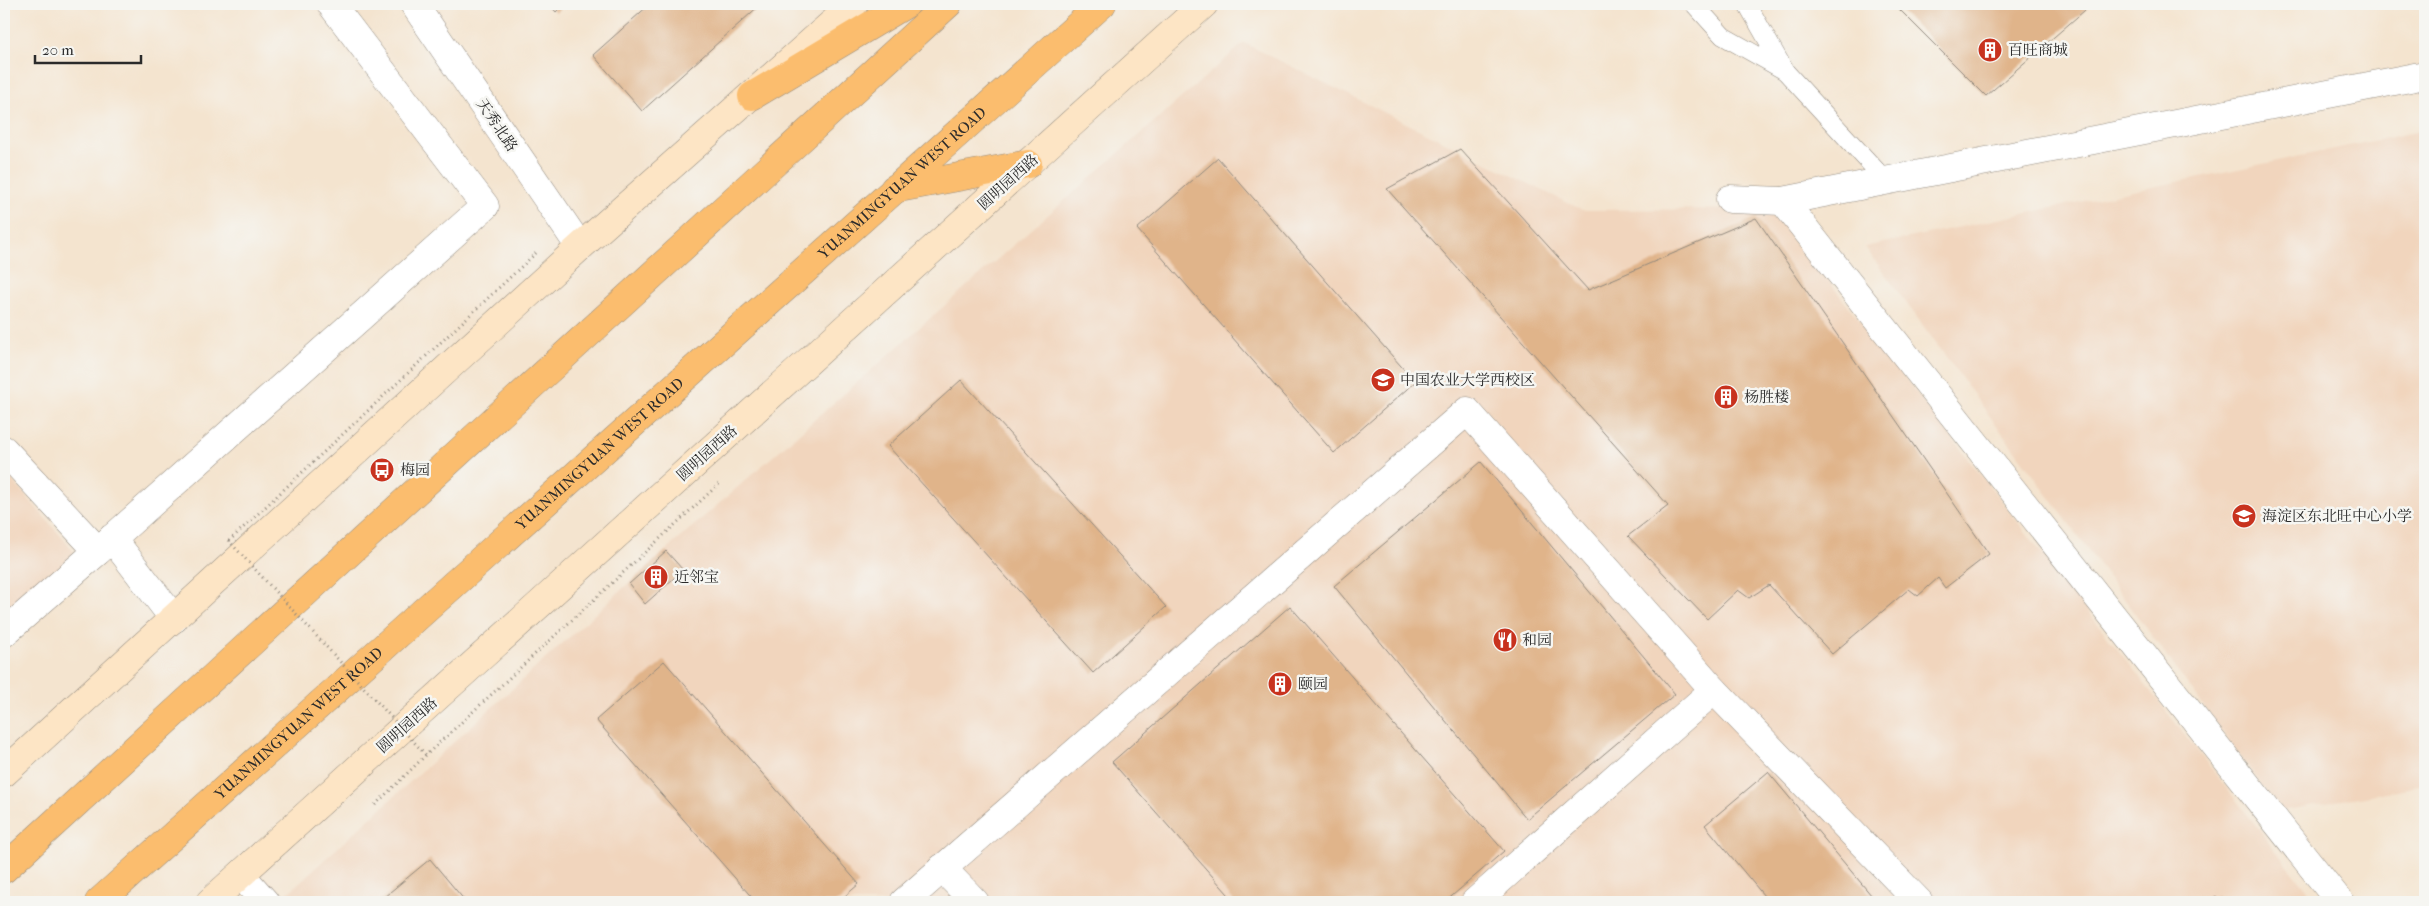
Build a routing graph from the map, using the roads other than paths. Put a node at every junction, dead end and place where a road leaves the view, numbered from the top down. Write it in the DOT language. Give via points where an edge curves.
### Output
graph roads {
  1 [pos="331,4"];
  2 [pos="414,4"];
  3 [pos="854,4"];
  4 [pos="906,4"];
  5 [pos="948,4"];
  6 [pos="1102,4"];
  7 [pos="1204,4"];
  8 [pos="1694,4"];
  9 [pos="1747,4"];
  10 [pos="1785,70"];
  11 [pos="2425,75"];
  12 [pos="752,96"];
  13 [pos="1028,164"];
  14 [pos="1887,182"];
  15 [pos="894,189"];
  16 [pos="1730,199"];
  17 [pos="1783,201"];
  18 [pos="580,247"];
  19 [pos="4,450"];
  20 [pos="105,544"];
  21 [pos="174,619"];
  22 [pos="4,633"];
  23 [pos="1714,690"];
  24 [pos="4,773"];
  25 [pos="942,868"];
  26 [pos="4,869"];
  27 [pos="241,875"];
  28 [pos="99,902"];
  29 [pos="210,902"];
  30 [pos="265,902"];
  31 [pos="904,902"];
  32 [pos="975,902"];
  33 [pos="1474,902"];
  34 [pos="1919,902"];
  35 [pos="2340,902"];
  1 -- 20 [label="street" via="485,206"];
  2 -- 18 [label="street, 天秀北路"];
  3 -- 12 [label="street"];
  4 -- 12 [label="main road"];
  5 -- 26 [label="main road"];
  6 -- 15 [label="main road, YUANMINGYUAN WEST ROAD"];
  7 -- 13 [label="street, 圆明园西路"];
  8 -- 10 [label="lane" via="1723,36"];
  9 -- 10 [label="lane"];
  10 -- 14 [label="lane"];
  11 -- 14 [label="street"];
  12 -- 18 [label="street"];
  13 -- 15 [label="main road"];
  13 -- 27 [label="street, 圆明园西路"];
  14 -- 17 [label="street"];
  15 -- 28 [label="main road, YUANMINGYUAN WEST ROAD"];
  16 -- 17 [label="street"];
  17 -- 35 [label="street"];
  18 -- 21 [label="street"];
  19 -- 20 [label="street"];
  20 -- 21 [label="street"];
  20 -- 22 [label="street"];
  21 -- 24 [label="street"];
  23 -- 25 [label="street" via="1466,411"];
  23 -- 33 [label="street"];
  23 -- 34 [label="street"];
  25 -- 31 [label="street"];
  25 -- 32 [label="street"];
  27 -- 29 [label="street, 圆明园西路"];
  27 -- 30 [label="street"];
}
